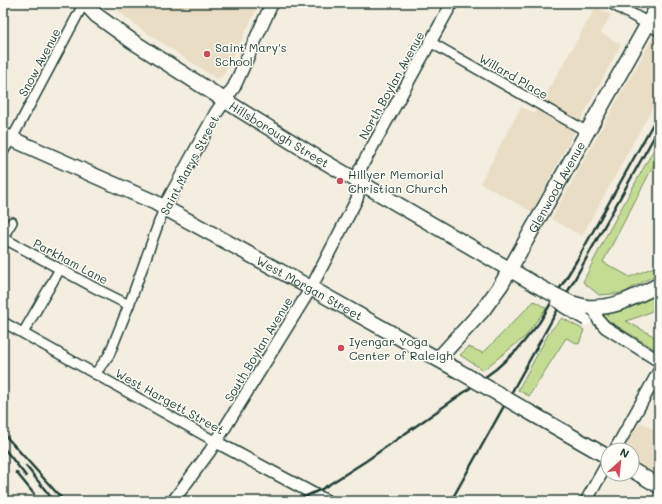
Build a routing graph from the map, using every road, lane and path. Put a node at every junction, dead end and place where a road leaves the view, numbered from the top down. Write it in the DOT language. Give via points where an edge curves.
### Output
graph roads {
  1 [pos="85,3"];
  2 [pos="272,3"];
  3 [pos="452,3"];
  4 [pos="612,3"];
  5 [pos="659,4"];
  6 [pos="653,27"];
  7 [pos="430,42"];
  8 [pos="226,101"];
  9 [pos="586,131"];
  10 [pos="8,137"];
  11 [pos="3,152"];
  12 [pos="360,182"];
  13 [pos="164,208"];
  14 [pos="12,222"];
  15 [pos="3,237"];
  16 [pos="60,269"];
  17 [pos="510,270"];
  18 [pos="659,285"];
  19 [pos="311,288"];
  20 [pos="545,290"];
  21 [pos="129,305"];
  22 [pos="593,307"];
  23 [pos="3,322"];
  24 [pos="605,327"];
  25 [pos="23,333"];
  26 [pos="438,359"];
  27 [pos="659,361"];
  28 [pos="659,371"];
  29 [pos="95,374"];
  30 [pos="216,442"];
  31 [pos="619,442"];
  32 [pos="600,452"];
  33 [pos="640,475"];
  34 [pos="600,476"];
  35 [pos="659,486"];
  36 [pos="173,501"];
  37 [pos="326,501"];
  38 [pos="586,501"];
  1 -- 8 [label="main road, Hillsborough Street" via="132,41"];
  1 -- 10 [label="street, Snow Avenue"];
  2 -- 8 [label="main road, Saint Marys Street"];
  3 -- 7 [label="street, North Boylan Avenue"];
  4 -- 6 [label="street"];
  5 -- 6 [label="main road, Glenwood Avenue"];
  6 -- 9 [label="main road, Glenwood Avenue"];
  7 -- 9 [label="street, Willard Place"];
  7 -- 12 [label="street, North Boylan Avenue" via="362,166"];
  8 -- 12 [label="main road, Hillsborough Street"];
  8 -- 13 [label="main road, Saint Marys Street" via="216,113"];
  9 -- 17 [label="main road, Glenwood Avenue"];
  10 -- 11 [label="street, Snow Avenue"];
  10 -- 13 [label="main road, West Morgan Street"];
  12 -- 17 [label="main road, Hillsborough Street"];
  12 -- 19 [label="street, South Boylan Avenue" via="357,199"];
  13 -- 19 [label="main road, West Morgan Street"];
  13 -- 21 [label="street, Saint Marys Street"];
  14 -- 15 [label="street"];
  15 -- 16 [label="street, Parkham Lane"];
  16 -- 21 [label="street, Parkham Lane"];
  16 -- 25 [label="street"];
  17 -- 20 [label="main road, Hillsborough Street"];
  17 -- 26 [label="main road, Glenwood Avenue" via="483,310"];
  18 -- 22 [label="main road" via="624,302"];
  19 -- 26 [label="main road, West Morgan Street"];
  19 -- 30 [label="street, South Boylan Avenue"];
  20 -- 22 [label="main road, Hillsborough Street, bridge" via="571,303"];
  20 -- 24 [label="street, Hillsborough Street, bridge" via="564,307 594,325"];
  21 -- 29 [label="street, Saint Marys Street" via="109,355"];
  22 -- 24 [label="street, Hillsborough Street"];
  23 -- 25 [label="street, West Hargett Street"];
  24 -- 27 [label="street, Hillsborough Street"];
  25 -- 29 [label="street, West Hargett Street"];
  26 -- 32 [label="main road, West Morgan Street, bridge"];
  28 -- 31 [label="street"];
  29 -- 30 [label="street, West Hargett Street"];
  30 -- 36 [label="street, South Boylan Avenue"];
  30 -- 37 [label="street, West Hargett Street"];
  33 -- 35 [label="main road"];
  34 -- 38 [label="street"];
}
